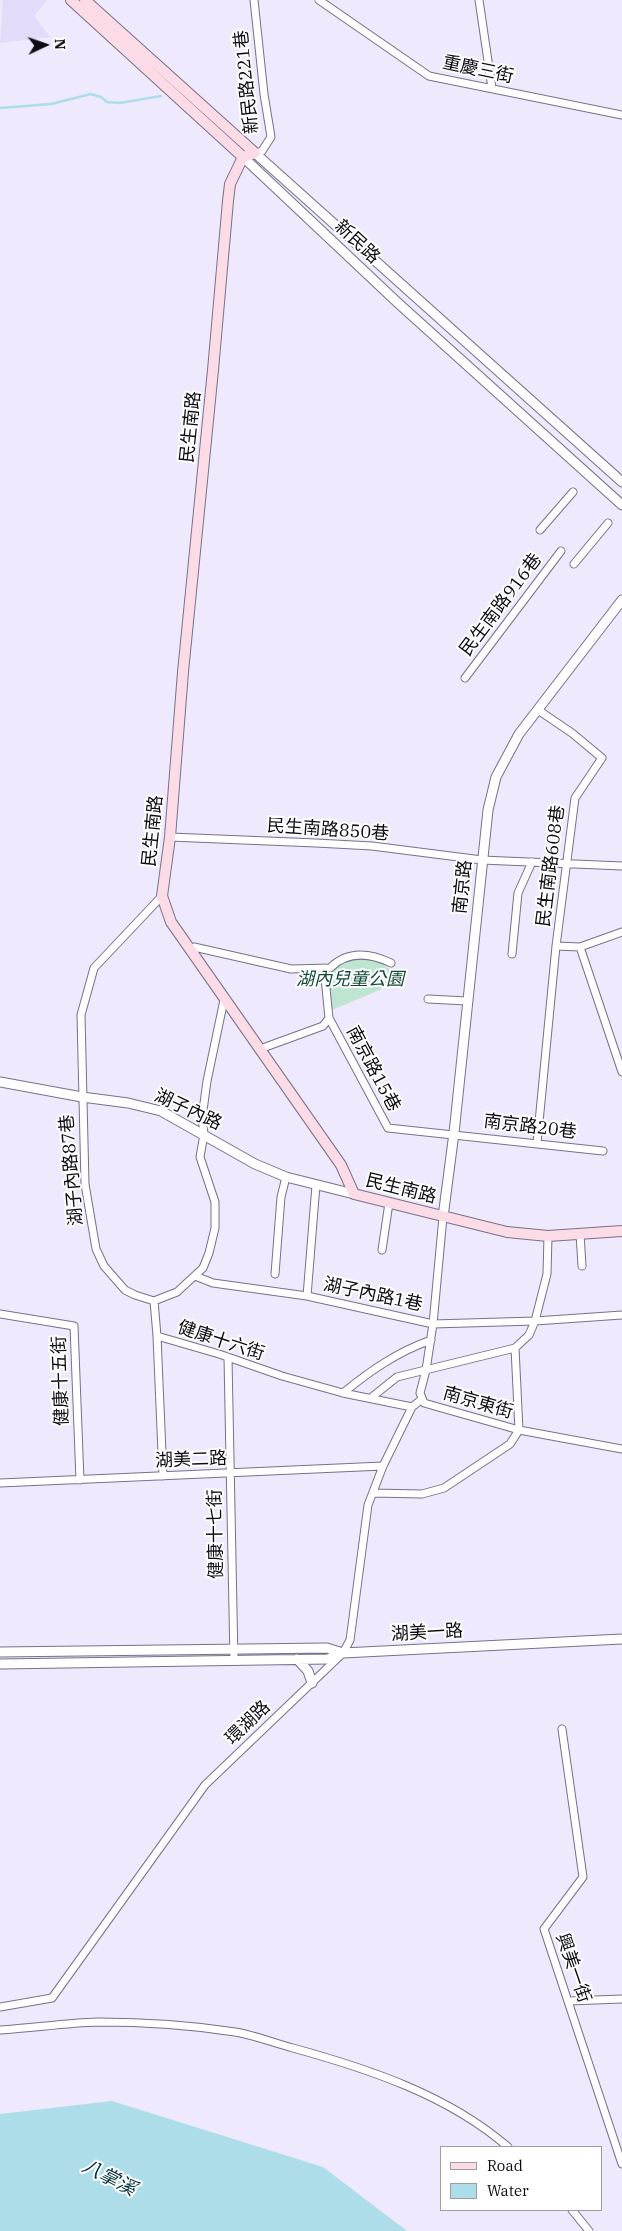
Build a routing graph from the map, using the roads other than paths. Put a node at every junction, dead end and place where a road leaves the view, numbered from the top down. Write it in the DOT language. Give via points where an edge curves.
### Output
graph roads {
  1 [pos="71,0"];
  2 [pos="85,0"];
  3 [pos="254,0"];
  4 [pos="320,0"];
  5 [pos="478,0"];
  6 [pos="492,88"];
  7 [pos="622,115"];
  8 [pos="255,153"];
  9 [pos="243,157"];
  10 [pos="622,482"];
  11 [pos="573,492"];
  12 [pos="622,505"];
  13 [pos="608,523"];
  14 [pos="540,530"];
  15 [pos="561,551"];
  16 [pos="574,564"];
  17 [pos="622,600"];
  18 [pos="464,678"];
  19 [pos="538,710"];
  20 [pos="170,837"];
  21 [pos="482,860"];
  22 [pos="532,862"];
  23 [pos="566,865"];
  24 [pos="622,866"];
  25 [pos="162,896"];
  26 [pos="622,932"];
  27 [pos="556,946"];
  28 [pos="580,947"];
  29 [pos="188,949"];
  30 [pos="512,954"];
  31 [pos="391,963"];
  32 [pos="324,968"];
  33 [pos="428,999"];
  34 [pos="224,1000"];
  35 [pos="467,1001"];
  36 [pos="329,1018"];
  37 [pos="260,1049"];
  38 [pos="622,1072"];
  39 [pos="0,1082"];
  40 [pos="82,1097"];
  41 [pos="454,1133"];
  42 [pos="204,1134"];
  43 [pos="537,1143"];
  44 [pos="603,1151"];
  45 [pos="286,1177"];
  46 [pos="316,1185"];
  47 [pos="354,1194"];
  48 [pos="389,1203"];
  49 [pos="443,1217"];
  50 [pos="622,1231"];
  51 [pos="580,1234"];
  52 [pos="548,1236"];
  53 [pos="382,1250"];
  54 [pos="582,1266"];
  55 [pos="275,1274"];
  56 [pos="195,1276"];
  57 [pos="307,1296"];
  58 [pos="154,1301"];
  59 [pos="0,1314"];
  60 [pos="622,1315"];
  61 [pos="535,1321"];
  62 [pos="433,1324"];
  63 [pos="157,1336"];
  64 [pos="430,1340"];
  65 [pos="515,1348"];
  66 [pos="228,1358"];
  67 [pos="426,1370"];
  68 [pos="343,1393"];
  69 [pos="372,1397"];
  70 [pos="422,1399"];
  71 [pos="412,1407"];
  72 [pos="519,1430"];
  73 [pos="622,1449"];
  74 [pos="384,1466"];
  75 [pos="230,1473"];
  76 [pos="163,1476"];
  77 [pos="80,1480"];
  78 [pos="0,1484"];
  79 [pos="373,1493"];
  80 [pos="622,1638"];
  81 [pos="234,1649"];
  82 [pos="0,1652"];
  83 [pos="343,1653"];
  84 [pos="298,1659"];
  85 [pos="234,1660"];
  86 [pos="0,1664"];
  87 [pos="312,1683"];
  88 [pos="562,1729"];
  89 [pos="622,1999"];
  90 [pos="569,2001"];
  91 [pos="0,2007"];
  92 [pos="0,2030"];
  93 [pos="507,2146"];
  94 [pos="622,2164"];
  95 [pos="573,2211"];
  96 [pos="589,2231"];
  1 -- 9 [label="main road, 新民路"];
  2 -- 8 [label="main road, 新民路"];
  3 -- 8 [label="street, 新民路221巷" via="270,137 262,151"];
  4 -- 6 [label="street, 重慶三街" via="429,76"];
  5 -- 6 [label="street"];
  6 -- 7 [label="street, 重慶三街"];
  8 -- 9 [label="main road"];
  8 -- 10 [label="street, 新民路"];
  9 -- 12 [label="street, 新民路" via="398,303"];
  9 -- 20 [label="main road, 民生南路" via="230,184 228,201"];
  11 -- 14 [label="street"];
  13 -- 16 [label="street"];
  15 -- 18 [label="street, 民生南路916巷"];
  17 -- 19 [label="street, 南京路"];
  19 -- 21 [label="street, 南京路" via="519,734 496,777"];
  19 -- 23 [label="street, 民生南路608巷" via="602,758 575,798"];
  20 -- 21 [label="street, 民生南路850巷" via="372,846"];
  20 -- 25 [label="main road, 民生南路"];
  21 -- 22 [label="street, 民生南路850巷"];
  21 -- 35 [label="street, 南京路"];
  22 -- 23 [label="street, 民生南路850巷"];
  22 -- 30 [label="street" via="518,893"];
  23 -- 24 [label="street, 民生南路850巷"];
  23 -- 27 [label="street, 民生南路608巷"];
  25 -- 29 [label="main road, 民生南路" via="171,922"];
  25 -- 40 [label="street, 湖子內路87巷" via="94,968 81,1015"];
  26 -- 28 [label="street"];
  27 -- 28 [label="street, 民生南路608巷"];
  27 -- 43 [label="street, 民生南路608巷"];
  28 -- 38 [label="street"];
  29 -- 32 [label="street" via="194,947 290,969"];
  29 -- 34 [label="main road, 民生南路"];
  31 -- 32 [label="street" via="376,956 357,955 339,958 330,968"];
  32 -- 36 [label="street, 南京路15巷"];
  33 -- 35 [label="street"];
  34 -- 37 [label="main road, 民生南路"];
  34 -- 42 [label="street" via="207,1081 202,1118"];
  35 -- 41 [label="street, 南京路"];
  36 -- 37 [label="street, 南京路15巷" via="323,1026"];
  36 -- 41 [label="street, 南京路15巷" via="388,1128"];
  37 -- 47 [label="main road, 民生南路" via="341,1165"];
  39 -- 40 [label="street, 湖子內路"];
  40 -- 42 [label="street, 湖子內路" via="128,1103 160,1112"];
  40 -- 58 [label="street, 湖子內路87巷" via="85,1184 96,1249 104,1266 125,1290"];
  41 -- 43 [label="street, 南京路20巷"];
  41 -- 49 [label="street, 南京路"];
  42 -- 45 [label="street, 湖子內路" via="255,1164"];
  42 -- 56 [label="street" via="200,1157 215,1202 215,1228 203,1268"];
  43 -- 44 [label="street, 南京路20巷"];
  45 -- 46 [label="street, 湖子內路"];
  45 -- 55 [label="street" via="280,1196"];
  46 -- 47 [label="street, 湖子內路"];
  46 -- 57 [label="street, 湖子內路1巷"];
  47 -- 48 [label="main road, 民生南路"];
  48 -- 49 [label="main road, 民生南路"];
  48 -- 53 [label="street"];
  49 -- 52 [label="main road, 民生南路" via="506,1232"];
  49 -- 62 [label="street, 南京東街"];
  50 -- 51 [label="main road, 民生南路"];
  51 -- 52 [label="main road, 民生南路"];
  51 -- 54 [label="street"];
  52 -- 61 [label="street" via="547,1274"];
  56 -- 57 [label="street, 湖子內路1巷" via="213,1283"];
  56 -- 58 [label="street" via="178,1292"];
  57 -- 62 [label="street, 湖子內路1巷"];
  58 -- 63 [label="street"];
  59 -- 77 [label="street, 健康十五街" via="74,1326"];
  60 -- 61 [label="street, 湖子內路1巷"];
  61 -- 62 [label="street, 湖子內路1巷"];
  61 -- 65 [label="street" via="529,1335"];
  62 -- 64 [label="street, 南京東街"];
  63 -- 66 [label="street, 健康十六街"];
  63 -- 76 [label="street, 健康十六街"];
  64 -- 67 [label="street, 南京東街"];
  64 -- 68 [label="street" via="388,1360"];
  65 -- 67 [label="street"];
  65 -- 72 [label="street"];
  66 -- 68 [label="street, 健康十六街"];
  66 -- 75 [label="street, 健康十七街"];
  67 -- 69 [label="street" via="397,1377"];
  67 -- 70 [label="street, 南京東街" via="420,1393"];
  68 -- 69 [label="street, 健康十六街"];
  69 -- 71 [label="street, 健康十六街"];
  70 -- 71 [label="street, 環湖路"];
  70 -- 72 [label="street, 南京東街" via="424,1403"];
  71 -- 74 [label="street, 環湖路"];
  72 -- 73 [label="street, 南京東街"];
  72 -- 79 [label="street" via="510,1444 444,1488 422,1494"];
  74 -- 75 [label="street, 湖美二路"];
  74 -- 79 [label="street, 環湖路"];
  75 -- 76 [label="street, 湖美二路"];
  75 -- 81 [label="street, 健康十七街"];
  76 -- 77 [label="street, 湖美二路"];
  77 -- 78 [label="street, 湖美二路"];
  79 -- 83 [label="street, 環湖路" via="368,1505 350,1640"];
  80 -- 83 [label="street, 湖美一路"];
  81 -- 82 [label="street, 湖美一路"];
  81 -- 83 [label="street, 湖美一路" via="328,1648"];
  81 -- 85 [label="street"];
  83 -- 84 [label="street" via="328,1659"];
  83 -- 87 [label="street, 環湖路"];
  84 -- 85 [label="street"];
  84 -- 87 [label="street" via="308,1671"];
  85 -- 86 [label="street"];
  87 -- 91 [label="street, 環湖路" via="205,1785 52,1998"];
  88 -- 90 [label="street, 興美一街" via="584,1877 544,1928"];
  89 -- 90 [label="street"];
  90 -- 94 [label="street, 興美一街"];
  92 -- 93 [label="street" via="98,2022 236,2032 342,2062 407,2085 445,2105"];
  95 -- 96 [label="street"];
}
